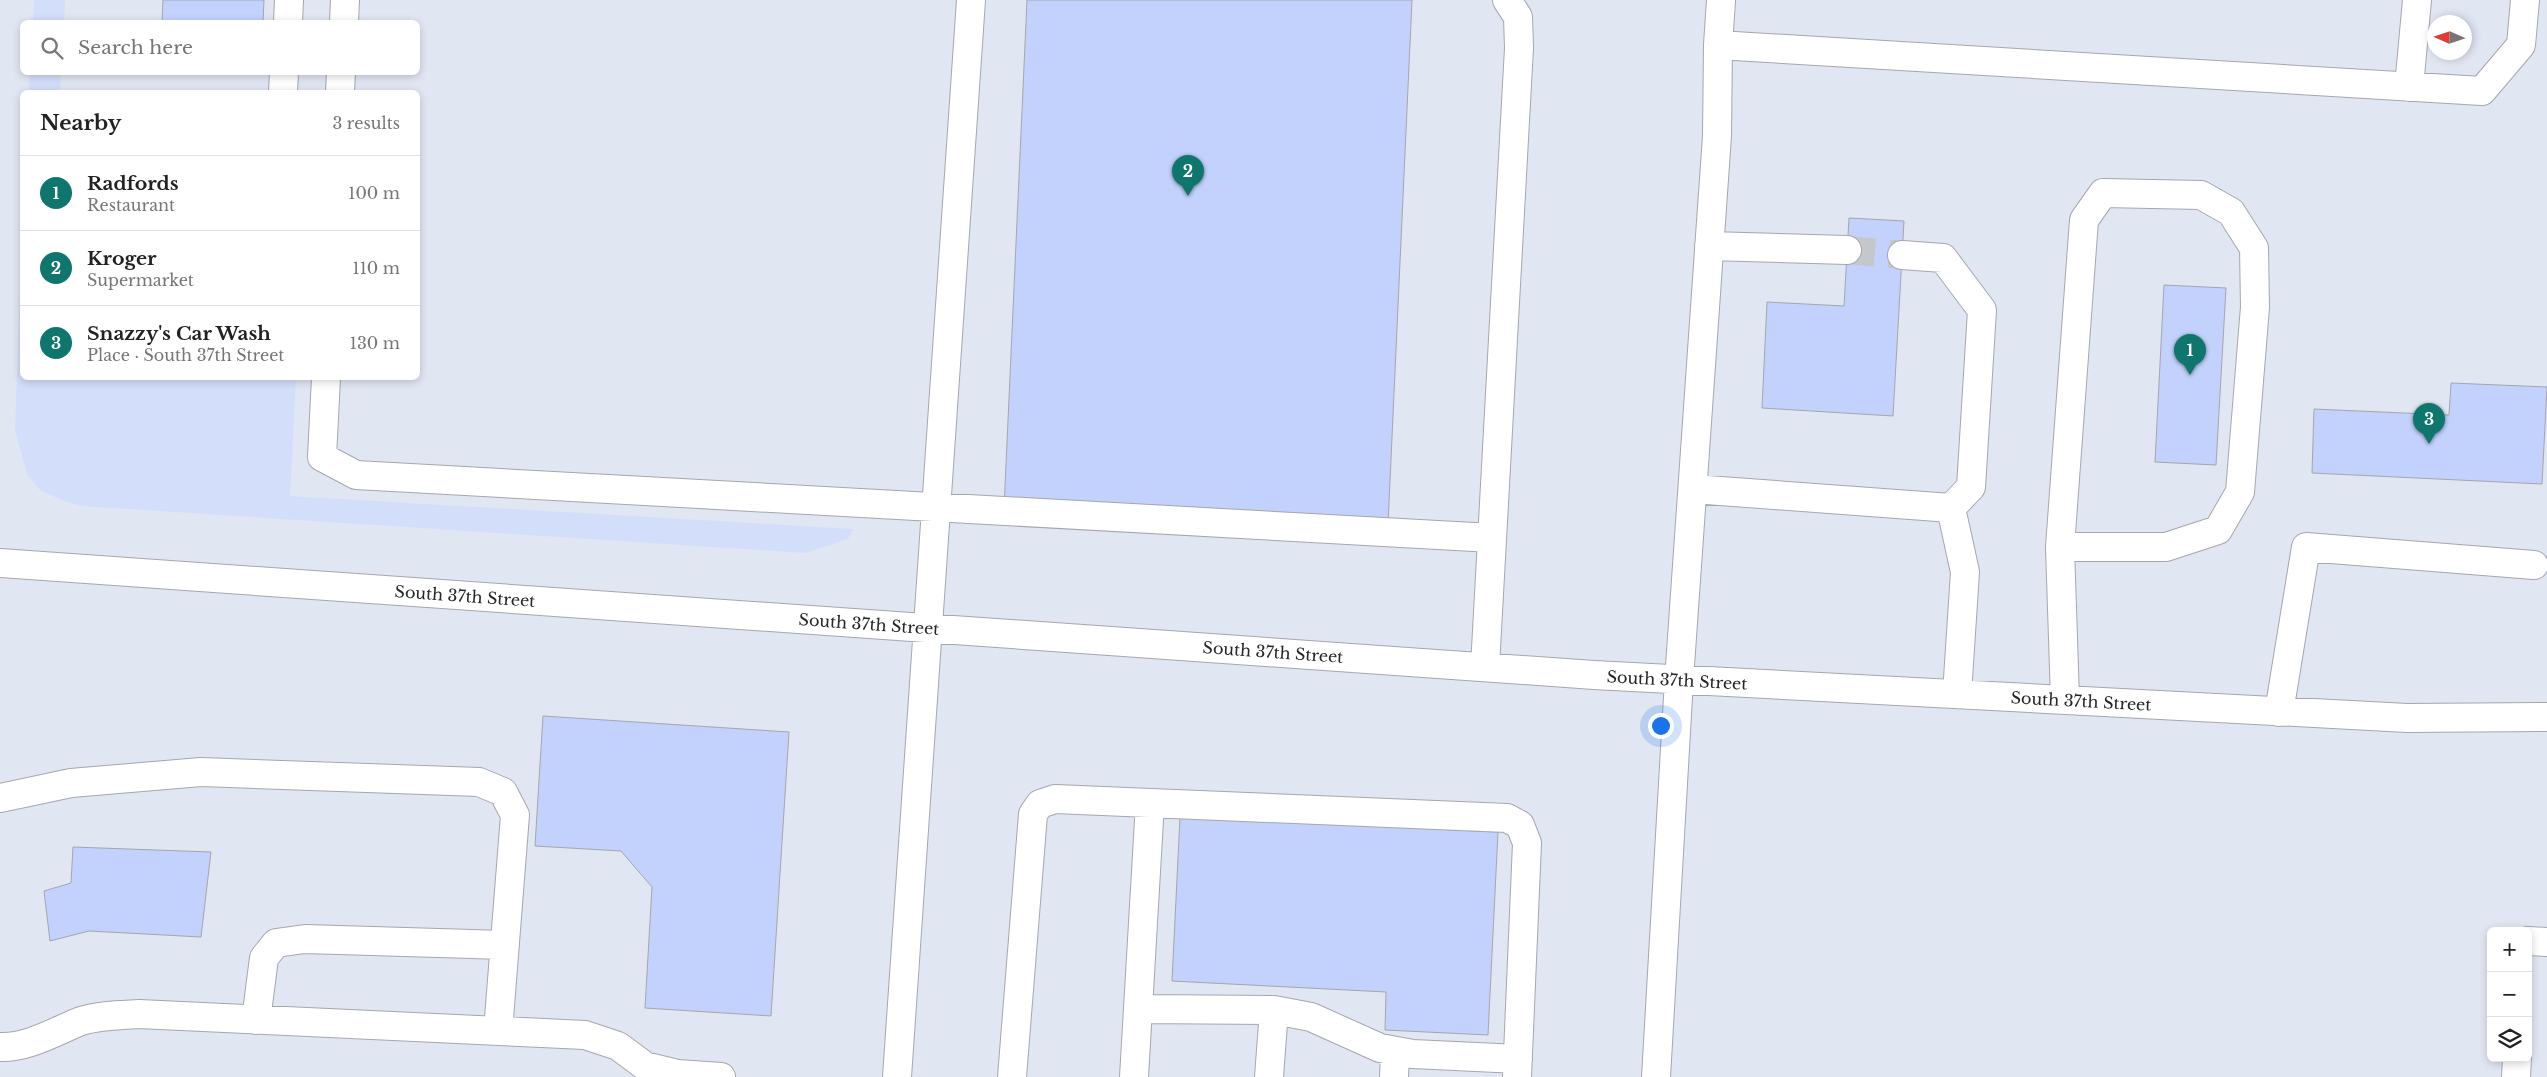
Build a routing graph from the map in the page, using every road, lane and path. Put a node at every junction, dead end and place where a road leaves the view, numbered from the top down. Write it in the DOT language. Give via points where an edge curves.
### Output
graph roads {
  1 [pos="289,0"];
  2 [pos="345,0"];
  3 [pos="971,0"];
  4 [pos="1507,0"];
  5 [pos="1721,0"];
  6 [pos="2417,0"];
  7 [pos="2525,0"];
  8 [pos="288,20"];
  9 [pos="344,20"];
  10 [pos="1718,45"];
  11 [pos="284,75"];
  12 [pos="341,75"];
  13 [pos="2409,87"];
  14 [pos="283,90"];
  15 [pos="340,90"];
  16 [pos="1709,246"];
  17 [pos="1847,250"];
  18 [pos="1902,255"];
  19 [pos="326,380"];
  20 [pos="1693,489"];
  21 [pos="935,508"];
  22 [pos="1951,508"];
  23 [pos="1492,538"];
  24 [pos="2060,548"];
  25 [pos="0,563"];
  26 [pos="2534,565"];
  27 [pos="926,628"];
  28 [pos="1485,667"];
  29 [pos="1679,680"];
  30 [pos="1957,694"];
  31 [pos="2065,700"];
  32 [pos="2279,712"];
  33 [pos="2547,717"];
  34 [pos="0,798"];
  35 [pos="1150,803"];
  36 [pos="2532,941"];
  37 [pos="2547,942"];
  38 [pos="505,945"];
  39 [pos="1138,1009"];
  40 [pos="1274,1010"];
  41 [pos="256,1020"];
  42 [pos="498,1031"];
  43 [pos="0,1047"];
  44 [pos="2517,1062"];
  45 [pos="1395,1064"];
  46 [pos="1518,1068"];
  47 [pos="721,1077"];
  48 [pos="897,1077"];
  49 [pos="1012,1077"];
  50 [pos="1134,1077"];
  51 [pos="1269,1077"];
  52 [pos="1656,1077"];
  53 [pos="2516,1077"];
  1 -- 8 [label="street"];
  2 -- 9 [label="street"];
  3 -- 21 [label="street"];
  4 -- 23 [label="street" via="1518,17 1519,48"];
  5 -- 10 [label="street"];
  6 -- 13 [label="street"];
  7 -- 13 [label="street" via="2521,45 2482,92"];
  10 -- 13 [label="street"];
  10 -- 16 [label="street" via="1717,136"];
  11 -- 14 [label="street"];
  12 -- 15 [label="street"];
  16 -- 17 [label="street"];
  16 -- 20 [label="street"];
  18 -- 22 [label="street" via="1943,258 1982,310 1971,486"];
  19 -- 21 [label="street" via="322,458 356,475"];
  20 -- 22 [label="street"];
  20 -- 29 [label="street"];
  21 -- 23 [label="street"];
  21 -- 27 [label="street"];
  22 -- 30 [label="street" via="1965,572"];
  23 -- 28 [label="street"];
  24 -- 24 [label="street" via="2084,220 2103,193 2200,195 2231,212 2254,248 2255,307 2240,492 2218,530 2166,547"];
  24 -- 31 [label="street"];
  25 -- 27 [label="street, South 37th Street"];
  26 -- 32 [label="street" via="2306,547"];
  27 -- 28 [label="street, South 37th Street"];
  27 -- 48 [label="street"];
  28 -- 29 [label="street, South 37th Street"];
  29 -- 30 [label="street, South 37th Street"];
  29 -- 52 [label="street"];
  30 -- 31 [label="street, South 37th Street"];
  31 -- 32 [label="street, South 37th Street"];
  32 -- 33 [label="street, South 37th Street" via="2407,718"];
  34 -- 38 [label="street" via="71,784 201,772 479,782 503,792 515,815"];
  35 -- 39 [label="street"];
  35 -- 46 [label="street" via="1507,818 1520,825 1527,843"];
  35 -- 49 [label="street" via="1055,799 1040,804 1033,814"];
  36 -- 37 [label="street"];
  38 -- 41 [label="street" via="305,939 276,943 264,958"];
  38 -- 42 [label="street"];
  39 -- 40 [label="street"];
  39 -- 50 [label="street"];
  40 -- 45 [label="street" via="1311,1017 1380,1048"];
  40 -- 51 [label="street"];
  41 -- 42 [label="street"];
  41 -- 43 [label="street" via="108,1015 44,1037"];
  42 -- 47 [label="street" via="585,1035 618,1046 645,1066 678,1074"];
  44 -- 53 [label="street"];
  45 -- 46 [label="street" via="1413,1054"];
}
